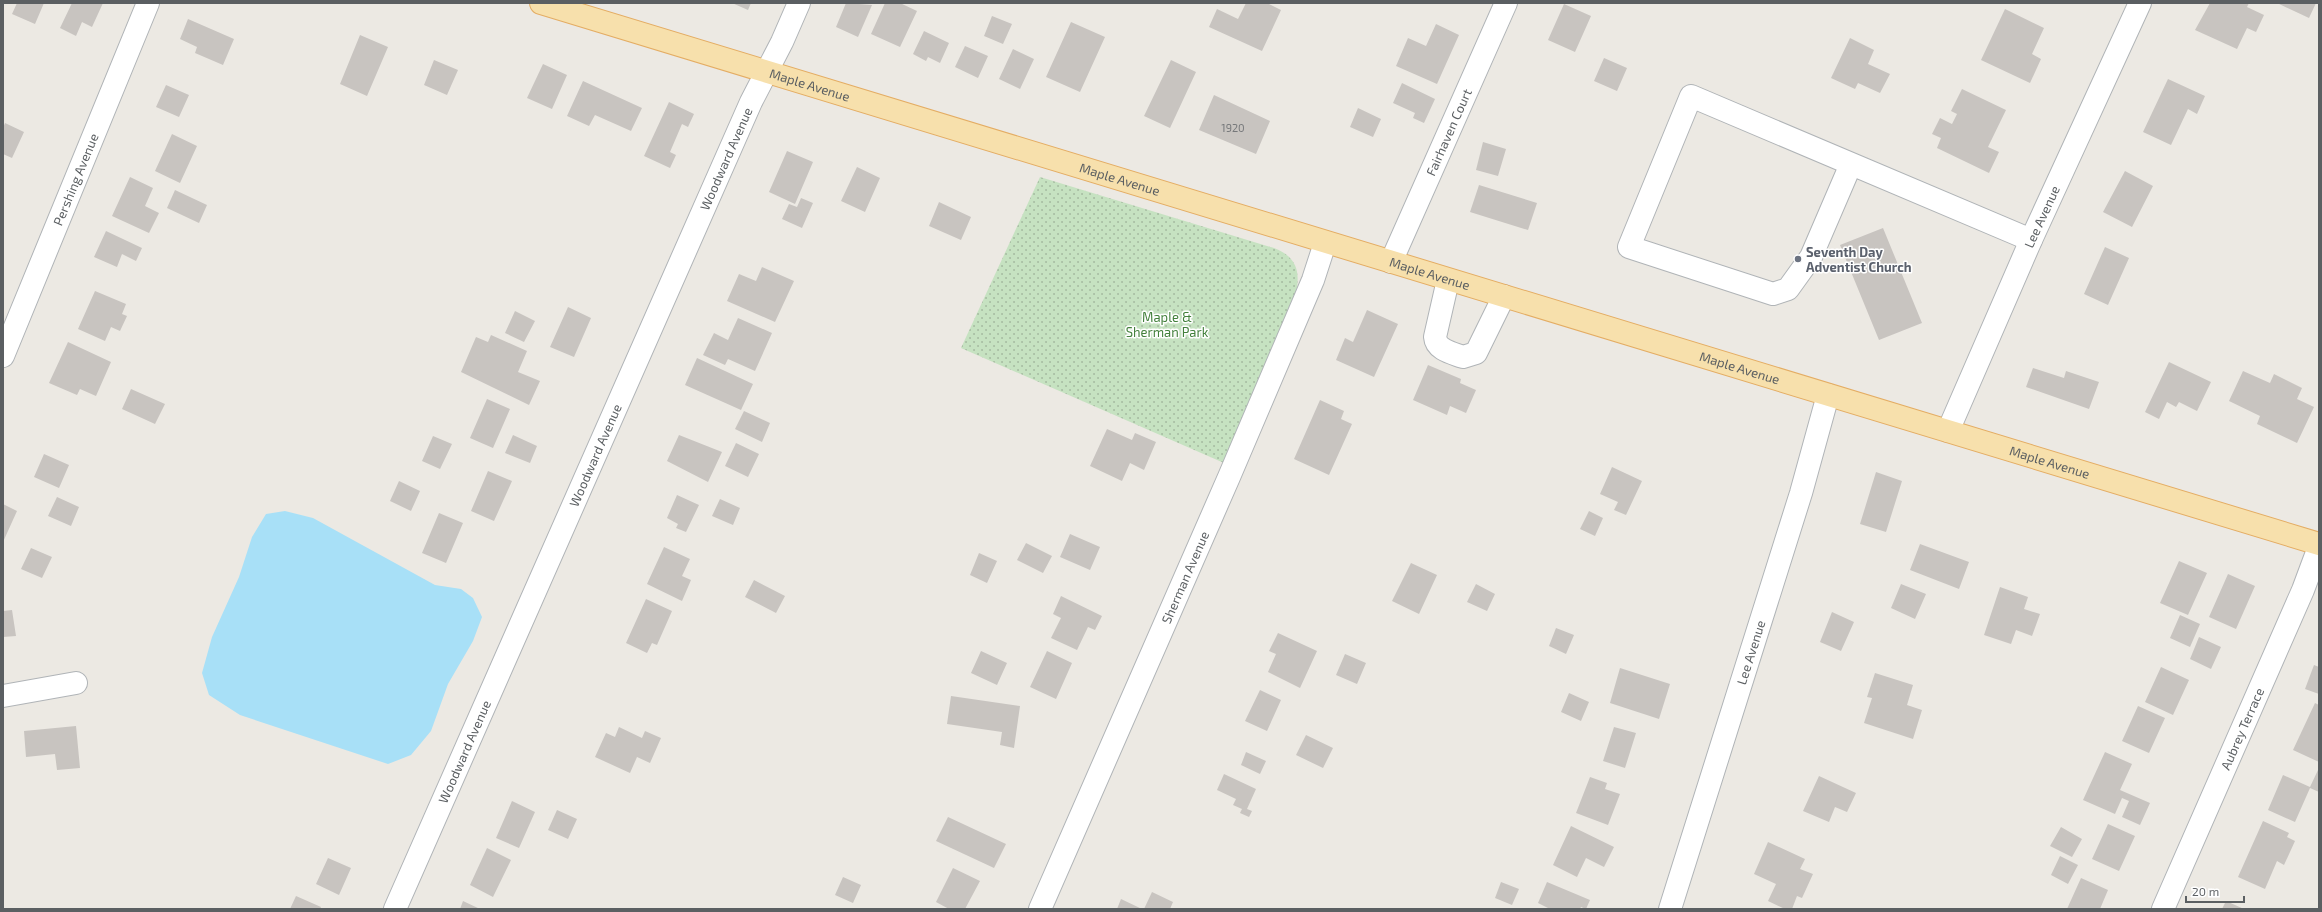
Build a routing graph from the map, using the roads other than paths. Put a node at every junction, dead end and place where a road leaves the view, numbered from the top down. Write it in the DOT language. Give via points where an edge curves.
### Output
graph roads {
  1 [pos="148,3"];
  2 [pos="543,3"];
  3 [pos="799,3"];
  4 [pos="1506,3"];
  5 [pos="2140,3"];
  6 [pos="766,72"];
  7 [pos="1851,164"];
  8 [pos="2031,240"];
  9 [pos="1325,243"];
  10 [pos="1391,262"];
  11 [pos="1448,280"];
  12 [pos="1504,296"];
  13 [pos="3,356"];
  14 [pos="1828,395"];
  15 [pos="1948,431"];
  16 [pos="2319,545"];
  17 [pos="76,683"];
  18 [pos="3,696"];
  19 [pos="395,909"];
  20 [pos="1040,909"];
  21 [pos="1670,909"];
  22 [pos="2163,909"];
  1 -- 13 [label="street, Pershing Avenue"];
  2 -- 6 [label="main road, Maple Avenue"];
  3 -- 6 [label="street, Woodward Avenue"];
  4 -- 10 [label="street, Fairhaven Court"];
  5 -- 8 [label="street, Lee Avenue"];
  6 -- 9 [label="main road, Maple Avenue"];
  6 -- 19 [label="street, Woodward Avenue" via="750,102"];
  7 -- 7 [label="street" via="1691,96 1629,247 1773,294 1788,289 1811,257"];
  7 -- 8 [label="street"];
  8 -- 15 [label="street, Lee Avenue"];
  9 -- 10 [label="main road, Maple Avenue"];
  9 -- 20 [label="street, Sherman Avenue" via="1313,280 1229,477"];
  10 -- 11 [label="main road, Maple Avenue"];
  11 -- 12 [label="main road, Maple Avenue"];
  11 -- 12 [label="street" via="1435,343 1463,357 1476,353"];
  12 -- 14 [label="main road, Maple Avenue"];
  14 -- 15 [label="main road, Maple Avenue"];
  14 -- 21 [label="street, Lee Avenue" via="1801,493"];
  15 -- 16 [label="main road, Maple Avenue"];
  16 -- 22 [label="street, Aubrey Terrace" via="2306,584"];
  17 -- 18 [label="street"];
}
